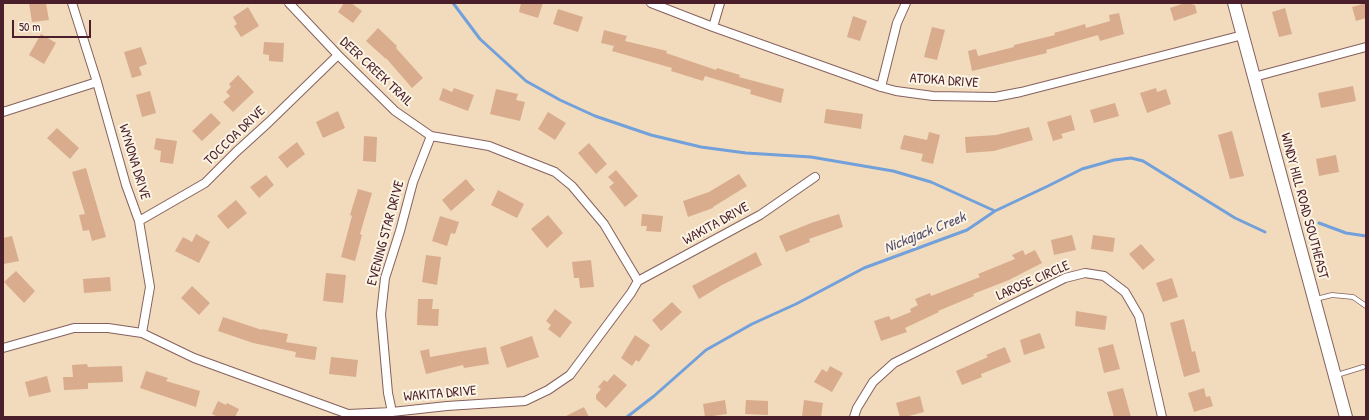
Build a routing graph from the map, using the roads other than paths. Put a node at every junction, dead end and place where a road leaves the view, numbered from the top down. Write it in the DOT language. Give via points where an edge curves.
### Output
graph roads {
  1 [pos="72,3"];
  2 [pos="289,3"];
  3 [pos="650,3"];
  4 [pos="720,3"];
  5 [pos="906,3"];
  6 [pos="1234,3"];
  7 [pos="713,27"];
  8 [pos="1243,34"];
  9 [pos="1366,48"];
  10 [pos="338,55"];
  11 [pos="1254,77"];
  12 [pos="96,82"];
  13 [pos="882,86"];
  14 [pos="3,112"];
  15 [pos="431,136"];
  16 [pos="815,177"];
  17 [pos="139,220"];
  18 [pos="638,281"];
  19 [pos="1314,300"];
  20 [pos="1366,306"];
  21 [pos="142,333"];
  22 [pos="3,348"];
  23 [pos="1363,367"];
  24 [pos="1334,376"];
  25 [pos="392,412"];
  26 [pos="854,417"];
  27 [pos="1162,417"];
  28 [pos="1346,417"];
  1 -- 12 [label="street, WYNONA DRIVE"];
  2 -- 10 [label="street, DEER CREEK TRAIL"];
  3 -- 7 [label="street, ATOKA DRIVE"];
  4 -- 7 [label="street"];
  5 -- 13 [label="street" via="897,23"];
  6 -- 8 [label="main road, WINDY HILL ROAD SOUTHEAST"];
  7 -- 13 [label="street, ATOKA DRIVE"];
  8 -- 11 [label="main road, WINDY HILL ROAD SOUTHEAST"];
  8 -- 13 [label="street, ATOKA DRIVE" via="995,97 933,96 896,91"];
  9 -- 11 [label="street"];
  10 -- 15 [label="street, DEER CREEK TRAIL" via="395,111"];
  10 -- 17 [label="street, TOCCOA DRIVE" via="205,183"];
  11 -- 19 [label="main road, WINDY HILL ROAD SOUTHEAST"];
  12 -- 14 [label="street"];
  12 -- 17 [label="street, WYNONA DRIVE"];
  15 -- 18 [label="street, DEER CREEK TRAIL" via="489,146 555,172 572,186 604,224"];
  15 -- 25 [label="street, EVENING STAR DRIVE" via="385,278 381,314"];
  16 -- 18 [label="street, WAKITA DRIVE" via="760,215"];
  17 -- 21 [label="street, WYNONA DRIVE" via="150,287"];
  18 -- 25 [label="street, WAKITA DRIVE" via="570,374 548,390 525,401"];
  19 -- 20 [label="lane" via="1332,295 1353,296"];
  19 -- 24 [label="main road, WINDY HILL ROAD SOUTHEAST"];
  21 -- 22 [label="street, WAKITA DRIVE" via="108,328 74,328"];
  21 -- 25 [label="street, WAKITA DRIVE" via="194,358 348,414"];
  23 -- 24 [label="lane"];
  24 -- 28 [label="main road, WINDY HILL ROAD SOUTHEAST"];
  26 -- 27 [label="street, LAROSE CIRCLE" via="873,382 894,363 1065,278 1085,273 1104,276 1125,292 1139,316"];
}
